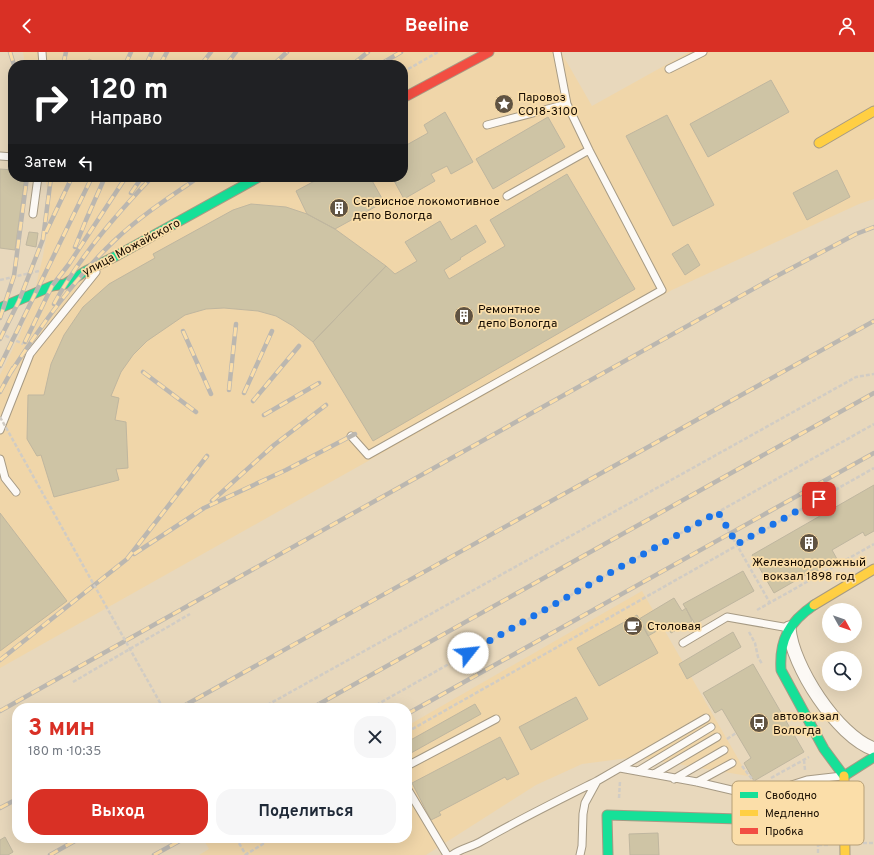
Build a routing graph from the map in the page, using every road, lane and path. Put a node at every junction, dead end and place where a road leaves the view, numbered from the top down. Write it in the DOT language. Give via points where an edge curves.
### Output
graph roads {
  1 [pos="438,52"];
  2 [pos="489,52"];
  3 [pos="557,52"];
  4 [pos="703,52"];
  5 [pos="408,69"];
  6 [pos="669,69"];
  7 [pos="408,95"];
  8 [pos="567,104"];
  9 [pos="874,112"];
  10 [pos="487,125"];
  11 [pos="819,143"];
  12 [pos="589,150"];
  13 [pos="37,182"];
  14 [pos="250,182"];
  15 [pos="508,196"];
  16 [pos="33,214"];
  17 [pos="104,263"];
  18 [pos="0,308"];
  19 [pos="874,374"];
  20 [pos="0,417"];
  21 [pos="874,424"];
  22 [pos="0,430"];
  23 [pos="351,436"];
  24 [pos="0,459"];
  25 [pos="874,468"];
  26 [pos="16,492"];
  27 [pos="718,512"];
  28 [pos="737,544"];
  29 [pos="874,569"];
  30 [pos="770,603"];
  31 [pos="190,614"];
  32 [pos="789,628"];
  33 [pos="683,643"];
  34 [pos="129,648"];
  35 [pos="73,682"];
  36 [pos="160,703"];
  37 [pos="271,703"];
  38 [pos="379,703"];
  39 [pos="706,718"];
  40 [pos="496,719"];
  41 [pos="711,727"];
  42 [pos="412,729"];
  43 [pos="736,734"];
  44 [pos="717,738"];
  45 [pos="725,740"];
  46 [pos="874,749"];
  47 [pos="724,750"];
  48 [pos="874,757"];
  49 [pos="412,763"];
  50 [pos="732,763"];
  51 [pos="620,768"];
  52 [pos="638,771"];
  53 [pos="654,774"];
  54 [pos="844,776"];
  55 [pos="674,779"];
  56 [pos="597,781"];
  57 [pos="804,781"];
  58 [pos="844,781"];
  59 [pos="697,782"];
  60 [pos="732,790"];
  61 [pos="412,796"];
  62 [pos="619,816"];
  63 [pos="732,819"];
  64 [pos="239,843"];
  65 [pos="262,843"];
  66 [pos="845,845"];
  67 [pos="470,851"];
  68 [pos="246,855"];
  69 [pos="447,855"];
  70 [pos="452,855"];
  71 [pos="580,855"];
  72 [pos="608,855"];
  73 [pos="845,855"];
  1 -- 5 [label="path"];
  2 -- 7 [label="street"];
  3 -- 8 [label="lane"];
  4 -- 6 [label="lane"];
  8 -- 10 [label="lane"];
  8 -- 12 [label="lane"];
  9 -- 11 [label="street"];
  12 -- 15 [label="lane"];
  12 -- 23 [label="lane" via="662,290 368,455"];
  13 -- 16 [label="lane"];
  14 -- 17 [label="street, улица Можайского"];
  17 -- 18 [label="street, улица Можайского" via="65,284 52,286"];
  17 -- 22 [label="lane" via="30,354"];
  19 -- 37 [label="path" via="856,376"];
  20 -- 34 [label="path, bridge"];
  21 -- 27 [label="path"];
  24 -- 26 [label="lane" via="5,478"];
  25 -- 28 [label="path"];
  27 -- 28 [label="path"];
  27 -- 38 [label="path"];
  28 -- 30 [label="path"];
  28 -- 42 [label="path"];
  29 -- 32 [label="street" via="814,604"];
  31 -- 34 [label="path"];
  32 -- 33 [label="lane" via="727,617"];
  32 -- 46 [label="street" via="796,659 822,702 855,739"];
  32 -- 54 [label="street" via="781,647 781,670 824,749"];
  34 -- 35 [label="path"];
  34 -- 36 [label="path, bridge"];
  39 -- 51 [label="lane"];
  40 -- 49 [label="lane"];
  41 -- 52 [label="lane"];
  43 -- 45 [label="path"];
  44 -- 53 [label="lane"];
  47 -- 55 [label="lane"];
  48 -- 54 [label="street"];
  50 -- 59 [label="lane"];
  51 -- 52 [label="lane"];
  51 -- 56 [label="lane"];
  51 -- 62 [label="path"];
  52 -- 53 [label="lane"];
  53 -- 55 [label="lane"];
  54 -- 57 [label="lane"];
  54 -- 58 [label="street"];
  55 -- 59 [label="lane"];
  56 -- 67 [label="lane" via="527,816"];
  56 -- 71 [label="lane" via="585,803"];
  59 -- 60 [label="lane"];
  61 -- 69 [label="lane"];
  62 -- 63 [label="street"];
  62 -- 72 [label="street" via="607,815"];
  64 -- 68 [label="path"];
  65 -- 68 [label="path"];
  66 -- 73 [label="street"];
  67 -- 70 [label="lane" via="458,851"];
}
